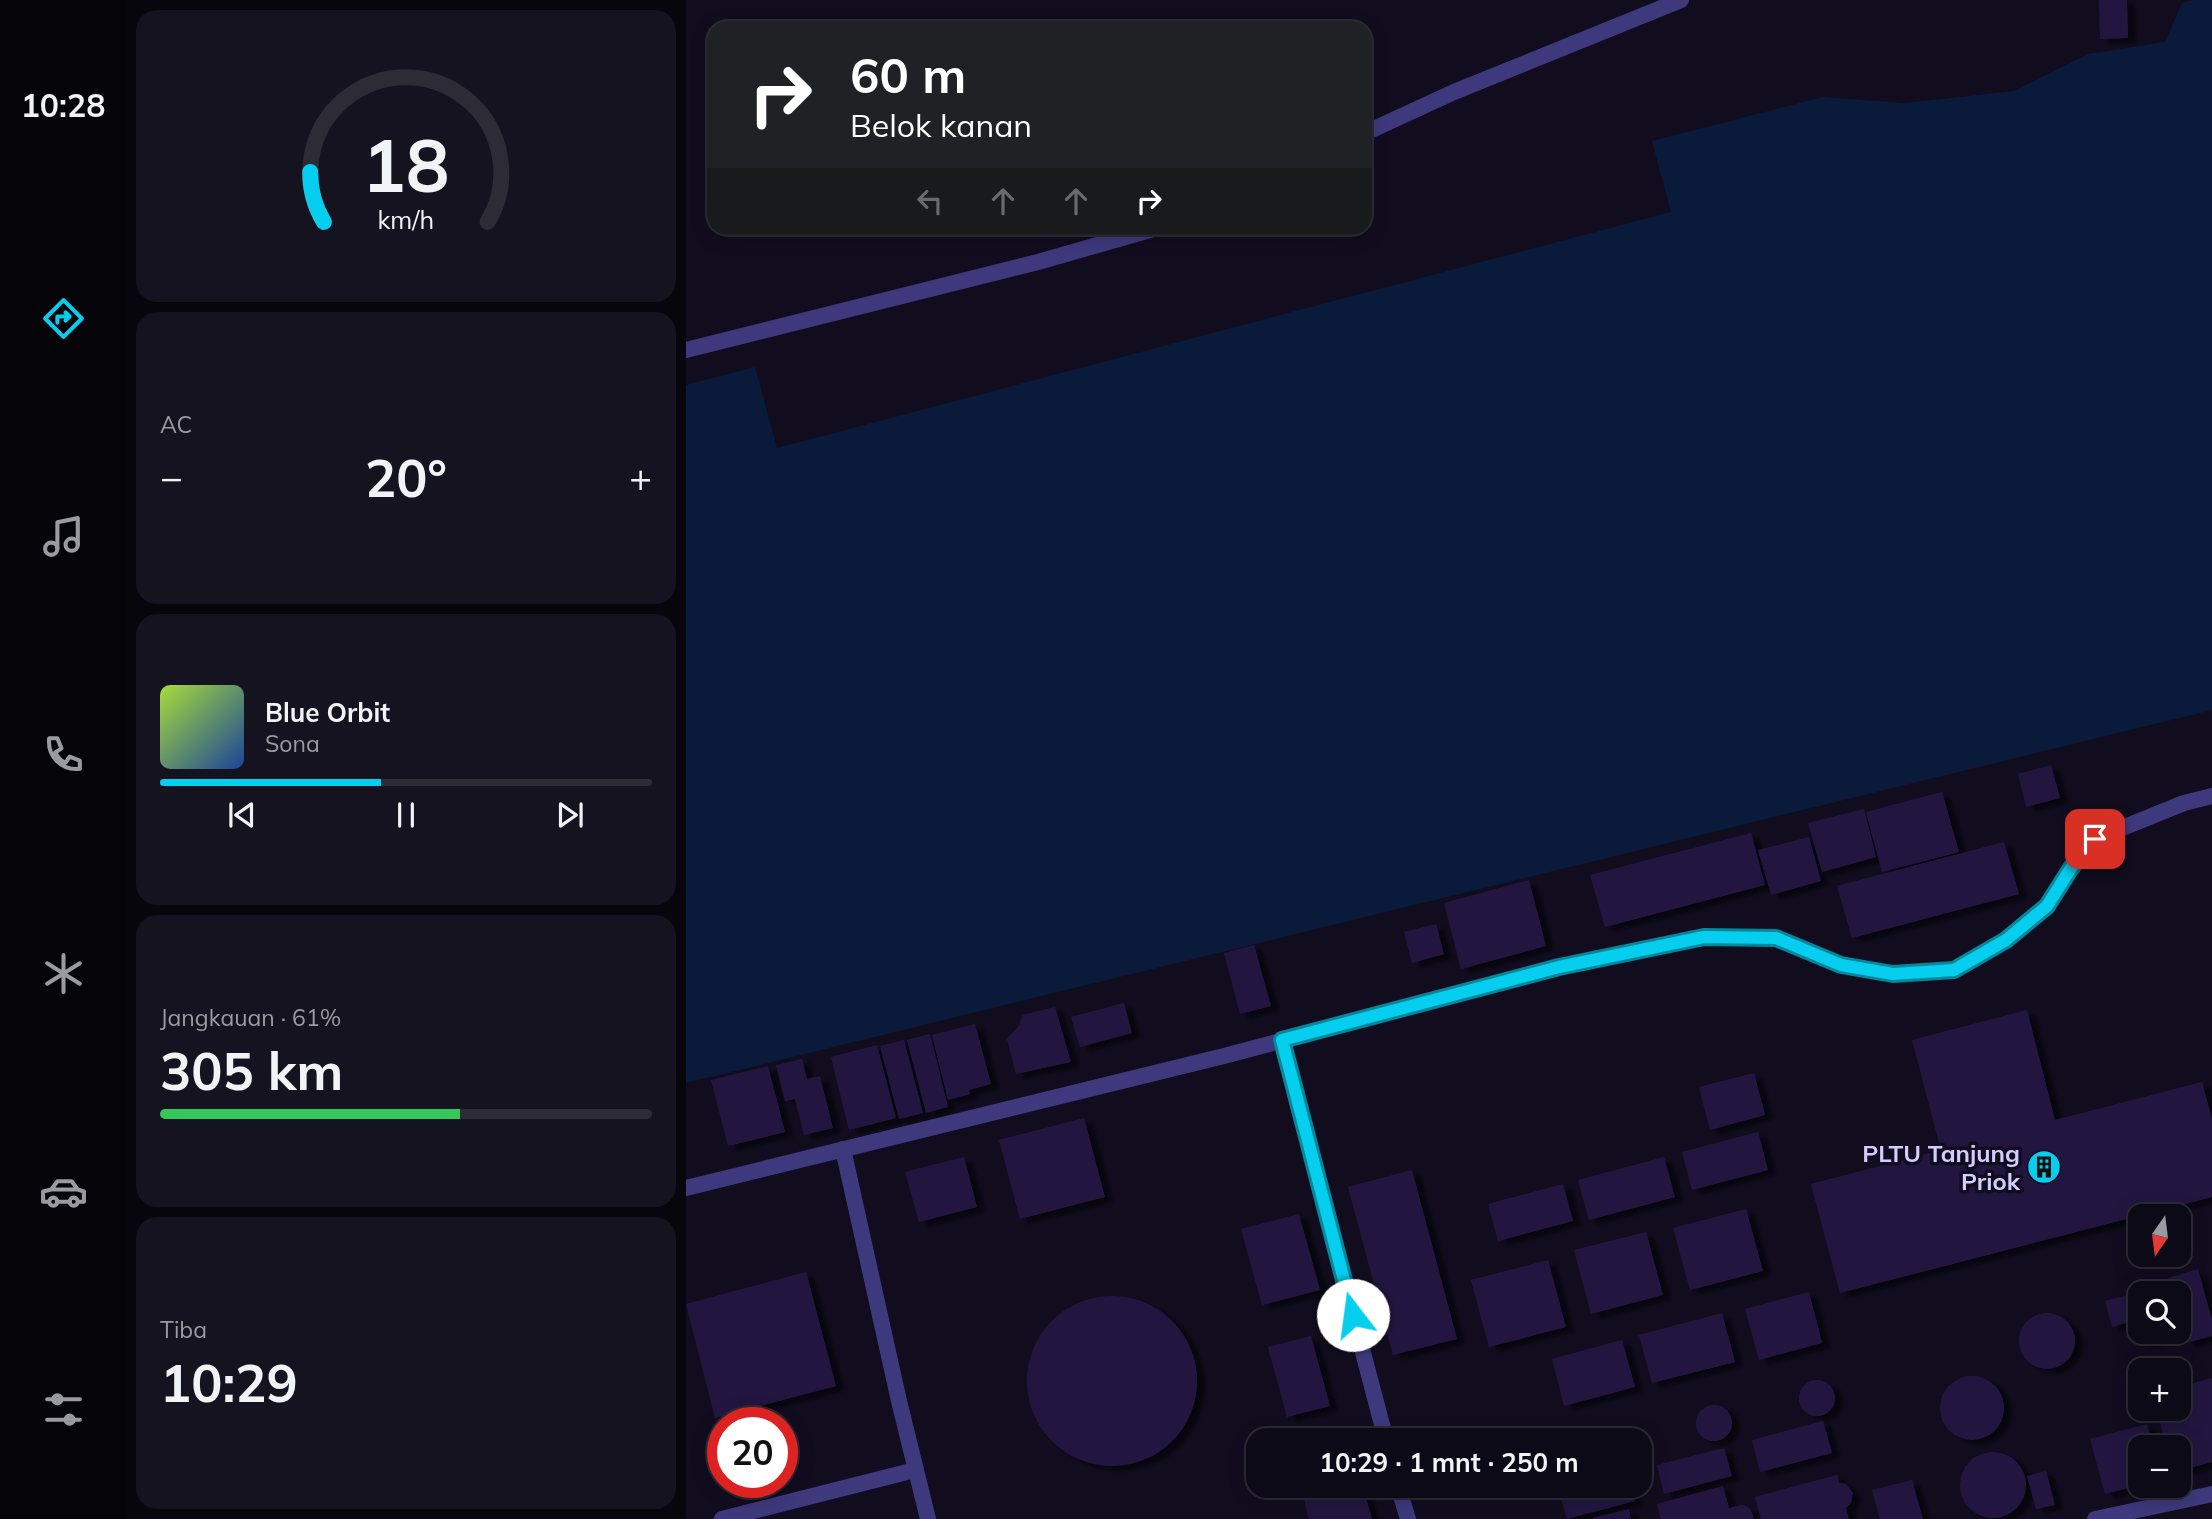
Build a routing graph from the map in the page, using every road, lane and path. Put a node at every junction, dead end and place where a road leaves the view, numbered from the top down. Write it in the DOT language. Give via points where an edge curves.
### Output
graph roads {
  1 [pos="1681,0"];
  2 [pos="1372,130"];
  3 [pos="1132,235"];
  4 [pos="686,350"];
  5 [pos="2212,796"];
  6 [pos="1282,1040"];
  7 [pos="843,1149"];
  8 [pos="686,1188"];
  9 [pos="1383,1428"];
  10 [pos="915,1470"];
  11 [pos="2212,1494"];
  12 [pos="1402,1498"];
  13 [pos="722,1519"];
  14 [pos="928,1519"];
  15 [pos="1408,1519"];
  16 [pos="2095,1519"];
  1 -- 2 [label="lane"];
  3 -- 4 [label="lane"];
  5 -- 6 [label="lane" via="2095,839 2047,906 2006,940 1954,970 1893,974 1841,965 1776,938 1704,937 1559,967"];
  6 -- 7 [label="lane"];
  6 -- 9 [label="lane"];
  7 -- 8 [label="lane"];
  7 -- 10 [label="lane"];
  10 -- 13 [label="lane"];
  10 -- 14 [label="lane"];
  11 -- 16 [label="lane"];
  12 -- 15 [label="lane"];
}
